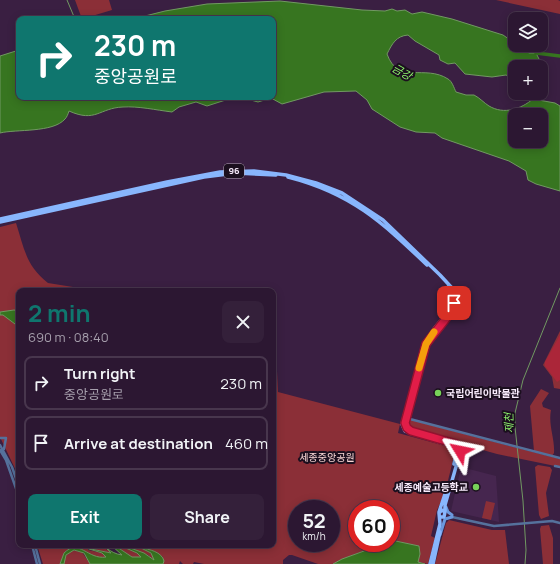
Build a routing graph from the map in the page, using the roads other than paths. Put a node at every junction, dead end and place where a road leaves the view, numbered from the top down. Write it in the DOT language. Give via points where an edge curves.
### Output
graph roads {
  1 [pos="0,220"];
  2 [pos="452,303"];
  3 [pos="406,418"];
  4 [pos="0,438"];
  5 [pos="0,445"];
  6 [pos="0,450"];
  7 [pos="5,453"];
  8 [pos="560,458"];
  9 [pos="554,466"];
  10 [pos="560,467"];
  11 [pos="16,478"];
  12 [pos="16,487"];
  13 [pos="446,504"];
  14 [pos="443,514"];
  15 [pos="452,516"];
  16 [pos="560,523"];
  17 [pos="440,535"];
  18 [pos="34,548"];
  19 [pos="38,564"];
  20 [pos="431,564"];
  1 -- 2 [label="main road, 96" via="204,177 236,173 267,174 316,185 355,204 381,222 446,282"];
  2 -- 3 [label="main road" via="448,316 426,344"];
  2 -- 14 [label="main road" via="424,343 402,424 407,433 456,449"];
  3 -- 8 [label="street"];
  3 -- 13 [label="main road" via="406,426 411,431 456,444 460,448"];
  4 -- 7 [label="street" via="6,438 3,445"];
  5 -- 7 [label="street"];
  6 -- 12 [label="street"];
  7 -- 11 [label="street"];
  9 -- 10 [label="street"];
  13 -- 14 [label="main road"];
  13 -- 15 [label="main road"];
  14 -- 15 [label="main road"];
  14 -- 17 [label="main road"];
  14 -- 20 [label="main road"];
  15 -- 16 [label="street" via="503,527"];
  15 -- 17 [label="main road" via="445,519"];
  17 -- 20 [label="main road"];
  18 -- 19 [label="street"];
}
